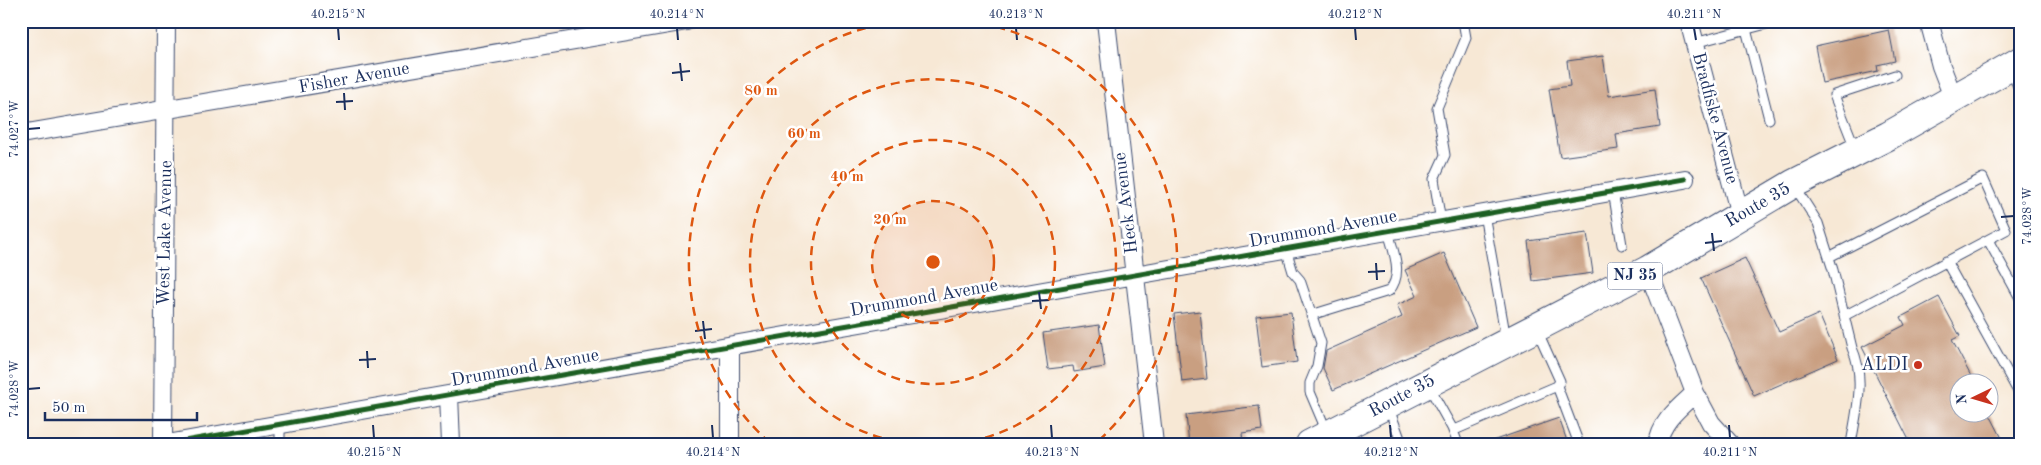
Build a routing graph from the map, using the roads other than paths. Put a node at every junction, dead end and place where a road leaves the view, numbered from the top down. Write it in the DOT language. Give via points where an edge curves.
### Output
graph roads {
  1 [pos="166,21"];
  2 [pos="687,21"];
  3 [pos="1106,21"];
  4 [pos="1462,21"];
  5 [pos="1689,21"];
  6 [pos="1778,21"];
  7 [pos="1929,21"];
  8 [pos="1746,29"];
  9 [pos="1694,43"];
  10 [pos="2015,64"];
  11 [pos="1895,75"];
  12 [pos="2020,92"];
  13 [pos="1953,97"];
  14 [pos="166,110"];
  15 [pos="1769,120"];
  16 [pos="21,134"];
  17 [pos="1856,151"];
  18 [pos="1685,178"];
  19 [pos="1793,184"];
  20 [pos="1612,191"];
  21 [pos="1484,214"];
  22 [pos="1740,215"];
  23 [pos="1441,222"];
  24 [pos="1388,231"];
  25 [pos="1988,240"];
  26 [pos="1622,245"];
  27 [pos="1286,249"];
  28 [pos="1829,257"];
  29 [pos="1946,261"];
  30 [pos="1648,270"];
  31 [pos="1135,276"];
  32 [pos="2020,298"];
  33 [pos="1311,315"];
  34 [pos="1844,316"];
  35 [pos="1535,326"];
  36 [pos="1507,342"];
  37 [pos="730,346"];
  38 [pos="1427,383"];
  39 [pos="1557,386"];
  40 [pos="1695,393"];
  41 [pos="449,394"];
  42 [pos="2020,395"];
  43 [pos="1387,404"];
  44 [pos="280,425"];
  45 [pos="1452,428"];
  46 [pos="1319,439"];
  47 [pos="163,444"];
  48 [pos="168,444"];
  49 [pos="280,444"];
  50 [pos="451,444"];
  51 [pos="730,444"];
  52 [pos="1154,444"];
  53 [pos="1402,444"];
  54 [pos="1458,444"];
  55 [pos="1579,444"];
  56 [pos="1658,444"];
  57 [pos="1730,444"];
  58 [pos="1851,444"];
  1 -- 14 [label="street, West Lake Avenue"];
  2 -- 14 [label="street, Fisher Avenue"];
  3 -- 31 [label="street, Heck Avenue"];
  4 -- 23 [label="lane" via="1466,38 1437,108 1445,154 1434,179"];
  5 -- 9 [label="street, Bradfiske Avenue"];
  6 -- 8 [label="lane"];
  7 -- 13 [label="street"];
  8 -- 9 [label="lane"];
  8 -- 15 [label="lane"];
  9 -- 22 [label="street, Bradfiske Avenue"];
  10 -- 12 [label="lane"];
  10 -- 13 [label="main road, Route 35 / NJ 35"];
  11 -- 17 [label="lane" via="1834,95"];
  13 -- 17 [label="main road, Route 35 / NJ 35"];
  14 -- 16 [label="street, Fisher Avenue"];
  14 -- 47 [label="street, West Lake Avenue"];
  17 -- 19 [label="main road, Route 35 / NJ 35"];
  18 -- 20 [label="street, Drummond Avenue"];
  19 -- 22 [label="main road, Route 35 / NJ 35"];
  19 -- 28 [label="lane" via="1818,223"];
  20 -- 21 [label="street, Drummond Avenue"];
  20 -- 26 [label="lane"];
  21 -- 23 [label="street, Drummond Avenue"];
  21 -- 36 [label="lane"];
  22 -- 30 [label="main road, Route 35 / NJ 35"];
  23 -- 24 [label="street, Drummond Avenue"];
  24 -- 27 [label="street, Drummond Avenue"];
  24 -- 33 [label="lane" via="1398,272 1389,292"];
  25 -- 28 [label="lane" via="2006,230 1983,178"];
  25 -- 29 [label="lane"];
  25 -- 32 [label="lane"];
  27 -- 31 [label="street, Drummond Avenue"];
  27 -- 33 [label="lane"];
  28 -- 34 [label="lane"];
  29 -- 34 [label="lane"];
  29 -- 42 [label="lane"];
  30 -- 35 [label="main road, Route 35 / NJ 35"];
  30 -- 40 [label="street"];
  31 -- 37 [label="street, Drummond Avenue"];
  31 -- 52 [label="street, Heck Avenue"];
  33 -- 46 [label="lane" via="1321,343 1310,383"];
  34 -- 58 [label="lane" via="1858,360 1859,391"];
  35 -- 36 [label="main road, Route 35 / NJ 35"];
  35 -- 39 [label="lane" via="1560,381"];
  36 -- 38 [label="main road, Route 35 / NJ 35"];
  37 -- 41 [label="street, Drummond Avenue"];
  37 -- 51 [label="street"];
  38 -- 43 [label="main road, Route 35 / NJ 35"];
  38 -- 45 [label="lane"];
  39 -- 45 [label="lane"];
  39 -- 55 [label="lane"];
  40 -- 56 [label="street" via="1674,412 1659,433"];
  40 -- 57 [label="street" via="1712,423"];
  41 -- 44 [label="street, Drummond Avenue"];
  41 -- 50 [label="street"];
  43 -- 46 [label="main road, Route 35 / NJ 35"];
  43 -- 53 [label="lane"];
  44 -- 48 [label="street, Drummond Avenue"];
  44 -- 49 [label="lane"];
  45 -- 54 [label="lane"];
}
